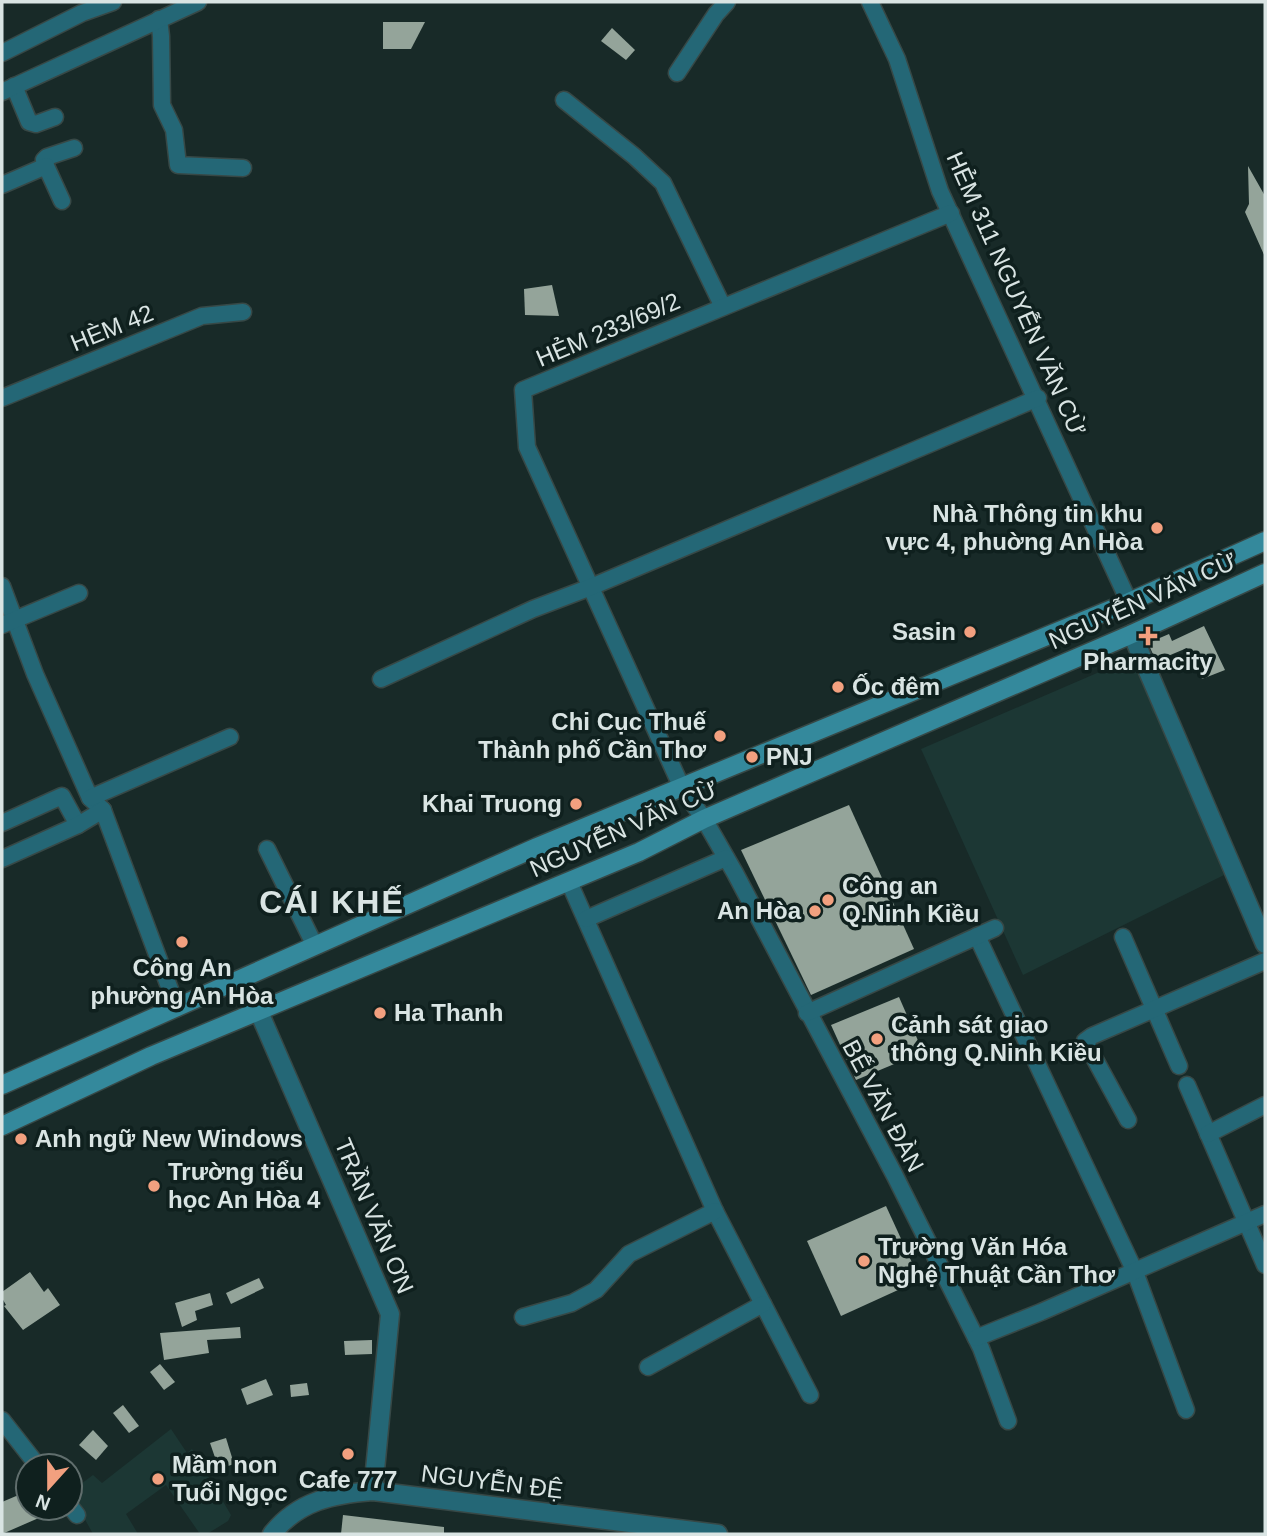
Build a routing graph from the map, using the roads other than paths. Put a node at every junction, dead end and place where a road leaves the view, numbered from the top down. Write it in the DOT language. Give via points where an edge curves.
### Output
graph roads {
  1 [pos="113,2"];
  2 [pos="198,2"];
  3 [pos="727,2"];
  4 [pos="870,2"];
  5 [pos="161,13"];
  6 [pos="2,53"];
  7 [pos="677,73"];
  8 [pos="8,89"];
  9 [pos="564,100"];
  10 [pos="55,117"];
  11 [pos="74,148"];
  12 [pos="46,166"];
  13 [pos="243,168"];
  14 [pos="2,185"];
  15 [pos="62,201"];
  16 [pos="951,213"];
  17 [pos="723,307"];
  18 [pos="243,312"];
  19 [pos="2,398"];
  20 [pos="1038,398"];
  21 [pos="1265,541"];
  22 [pos="1265,573"];
  23 [pos="2,586"];
  24 [pos="591,587"];
  25 [pos="79,593"];
  26 [pos="1124,604"];
  27 [pos="8,622"];
  28 [pos="1132,634"];
  29 [pos="381,679"];
  30 [pos="230,737"];
  31 [pos="682,788"];
  32 [pos="90,798"];
  33 [pos="103,810"];
  34 [pos="704,819"];
  35 [pos="2,823"];
  36 [pos="78,825"];
  37 [pos="267,849"];
  38 [pos="726,858"];
  39 [pos="2,859"];
  40 [pos="569,882"];
  41 [pos="586,919"];
  42 [pos="995,928"];
  43 [pos="1263,932"];
  44 [pos="977,936"];
  45 [pos="1123,937"];
  46 [pos="315,946"];
  47 [pos="1265,961"];
  48 [pos="177,1008"];
  49 [pos="1155,1010"];
  50 [pos="259,1013"];
  51 [pos="807,1013"];
  52 [pos="1179,1066"];
  53 [pos="2,1085"];
  54 [pos="1187,1085"];
  55 [pos="1265,1105"];
  56 [pos="1128,1120"];
  57 [pos="2,1126"];
  58 [pos="1208,1133"];
  59 [pos="715,1211"];
  60 [pos="1265,1214"];
  61 [pos="1246,1224"];
  62 [pos="1265,1265"];
  63 [pos="1135,1272"];
  64 [pos="763,1304"];
  65 [pos="523,1317"];
  66 [pos="976,1338"];
  67 [pos="648,1367"];
  68 [pos="810,1395"];
  69 [pos="1186,1410"];
  70 [pos="2,1420"];
  71 [pos="1008,1421"];
  72 [pos="27,1452"];
  73 [pos="373,1491"];
  74 [pos="272,1534"];
  75 [pos="719,1534"];
  1 -- 6 [label="street"];
  2 -- 5 [label="street"];
  3 -- 7 [label="street"];
  4 -- 16 [label="street, HẺM 311 NGUYỄN VĂN CỪ" via="897,59"];
  5 -- 8 [label="street"];
  5 -- 13 [label="street" via="162,105 174,130 178,165"];
  8 -- 10 [label="street" via="29,122"];
  9 -- 17 [label="street" via="663,183"];
  11 -- 12 [label="street" via="47,157"];
  12 -- 14 [label="street"];
  12 -- 15 [label="street"];
  16 -- 17 [label="street, HẺM 233/69/2"];
  16 -- 20 [label="street, HẺM 311 NGUYỄN VĂN CỪ"];
  17 -- 24 [label="street, HẺM 233/69/2" via="523,390 527,447"];
  18 -- 19 [label="street, HÈM 42" via="202,316"];
  20 -- 24 [label="street"];
  20 -- 26 [label="street, HẺM 311 NGUYỄN VĂN CỪ"];
  21 -- 26 [label="main road, NGUYỄN VĂN CỪ"];
  22 -- 28 [label="main road, NGUYỄN VĂN CỪ"];
  23 -- 27 [label="street"];
  24 -- 29 [label="street"];
  24 -- 31 [label="street, HẺM 233/69/2"];
  25 -- 27 [label="street"];
  26 -- 28 [label="main road"];
  26 -- 31 [label="main road, NGUYỄN VĂN CỪ"];
  27 -- 32 [label="street"];
  28 -- 34 [label="main road, NGUYỄN VĂN CỪ"];
  28 -- 43 [label="street"];
  30 -- 32 [label="street"];
  31 -- 34 [label="street, HẺM 233/69/2"];
  31 -- 46 [label="main road, NGUYỄN VĂN CỪ"];
  32 -- 33 [label="street"];
  33 -- 36 [label="street"];
  33 -- 48 [label="street"];
  34 -- 38 [label="street, BẾ VĂN ĐÀN"];
  34 -- 40 [label="main road, NGUYỄN VĂN CỪ"];
  35 -- 36 [label="street" via="62,796"];
  36 -- 39 [label="street"];
  37 -- 46 [label="street"];
  38 -- 41 [label="street"];
  38 -- 51 [label="street, BẾ VĂN ĐÀN"];
  40 -- 41 [label="street"];
  40 -- 50 [label="main road, NGUYỄN VĂN CỪ"];
  41 -- 59 [label="street"];
  42 -- 44 [label="street"];
  44 -- 51 [label="street"];
  44 -- 63 [label="street"];
  45 -- 49 [label="street"];
  46 -- 48 [label="main road, NGUYỄN VĂN CỪ"];
  47 -- 49 [label="street"];
  48 -- 53 [label="main road, NGUYỄN VĂN CỪ"];
  49 -- 52 [label="street"];
  49 -- 56 [label="street" via="1085,1041"];
  50 -- 57 [label="main road, NGUYỄN VĂN CỪ" via="151,1056"];
  50 -- 73 [label="street, TRẦN VĂN ƠN" via="390,1314"];
  51 -- 66 [label="street, BẾ VĂN ĐÀN"];
  54 -- 58 [label="street"];
  55 -- 58 [label="street"];
  58 -- 61 [label="street"];
  59 -- 64 [label="street"];
  59 -- 65 [label="street" via="629,1254 596,1290 572,1303"];
  60 -- 61 [label="street"];
  61 -- 62 [label="street"];
  61 -- 63 [label="street"];
  63 -- 66 [label="street"];
  63 -- 69 [label="street"];
  64 -- 67 [label="street"];
  64 -- 68 [label="street"];
  66 -- 71 [label="street, BẾ VĂN ĐÀN"];
  70 -- 72 [label="street"];
  73 -- 74 [label="street, NGUYỄN ĐỆ" via="316,1501 297,1510"];
  73 -- 75 [label="street, NGUYỄN ĐỆ"];
}
